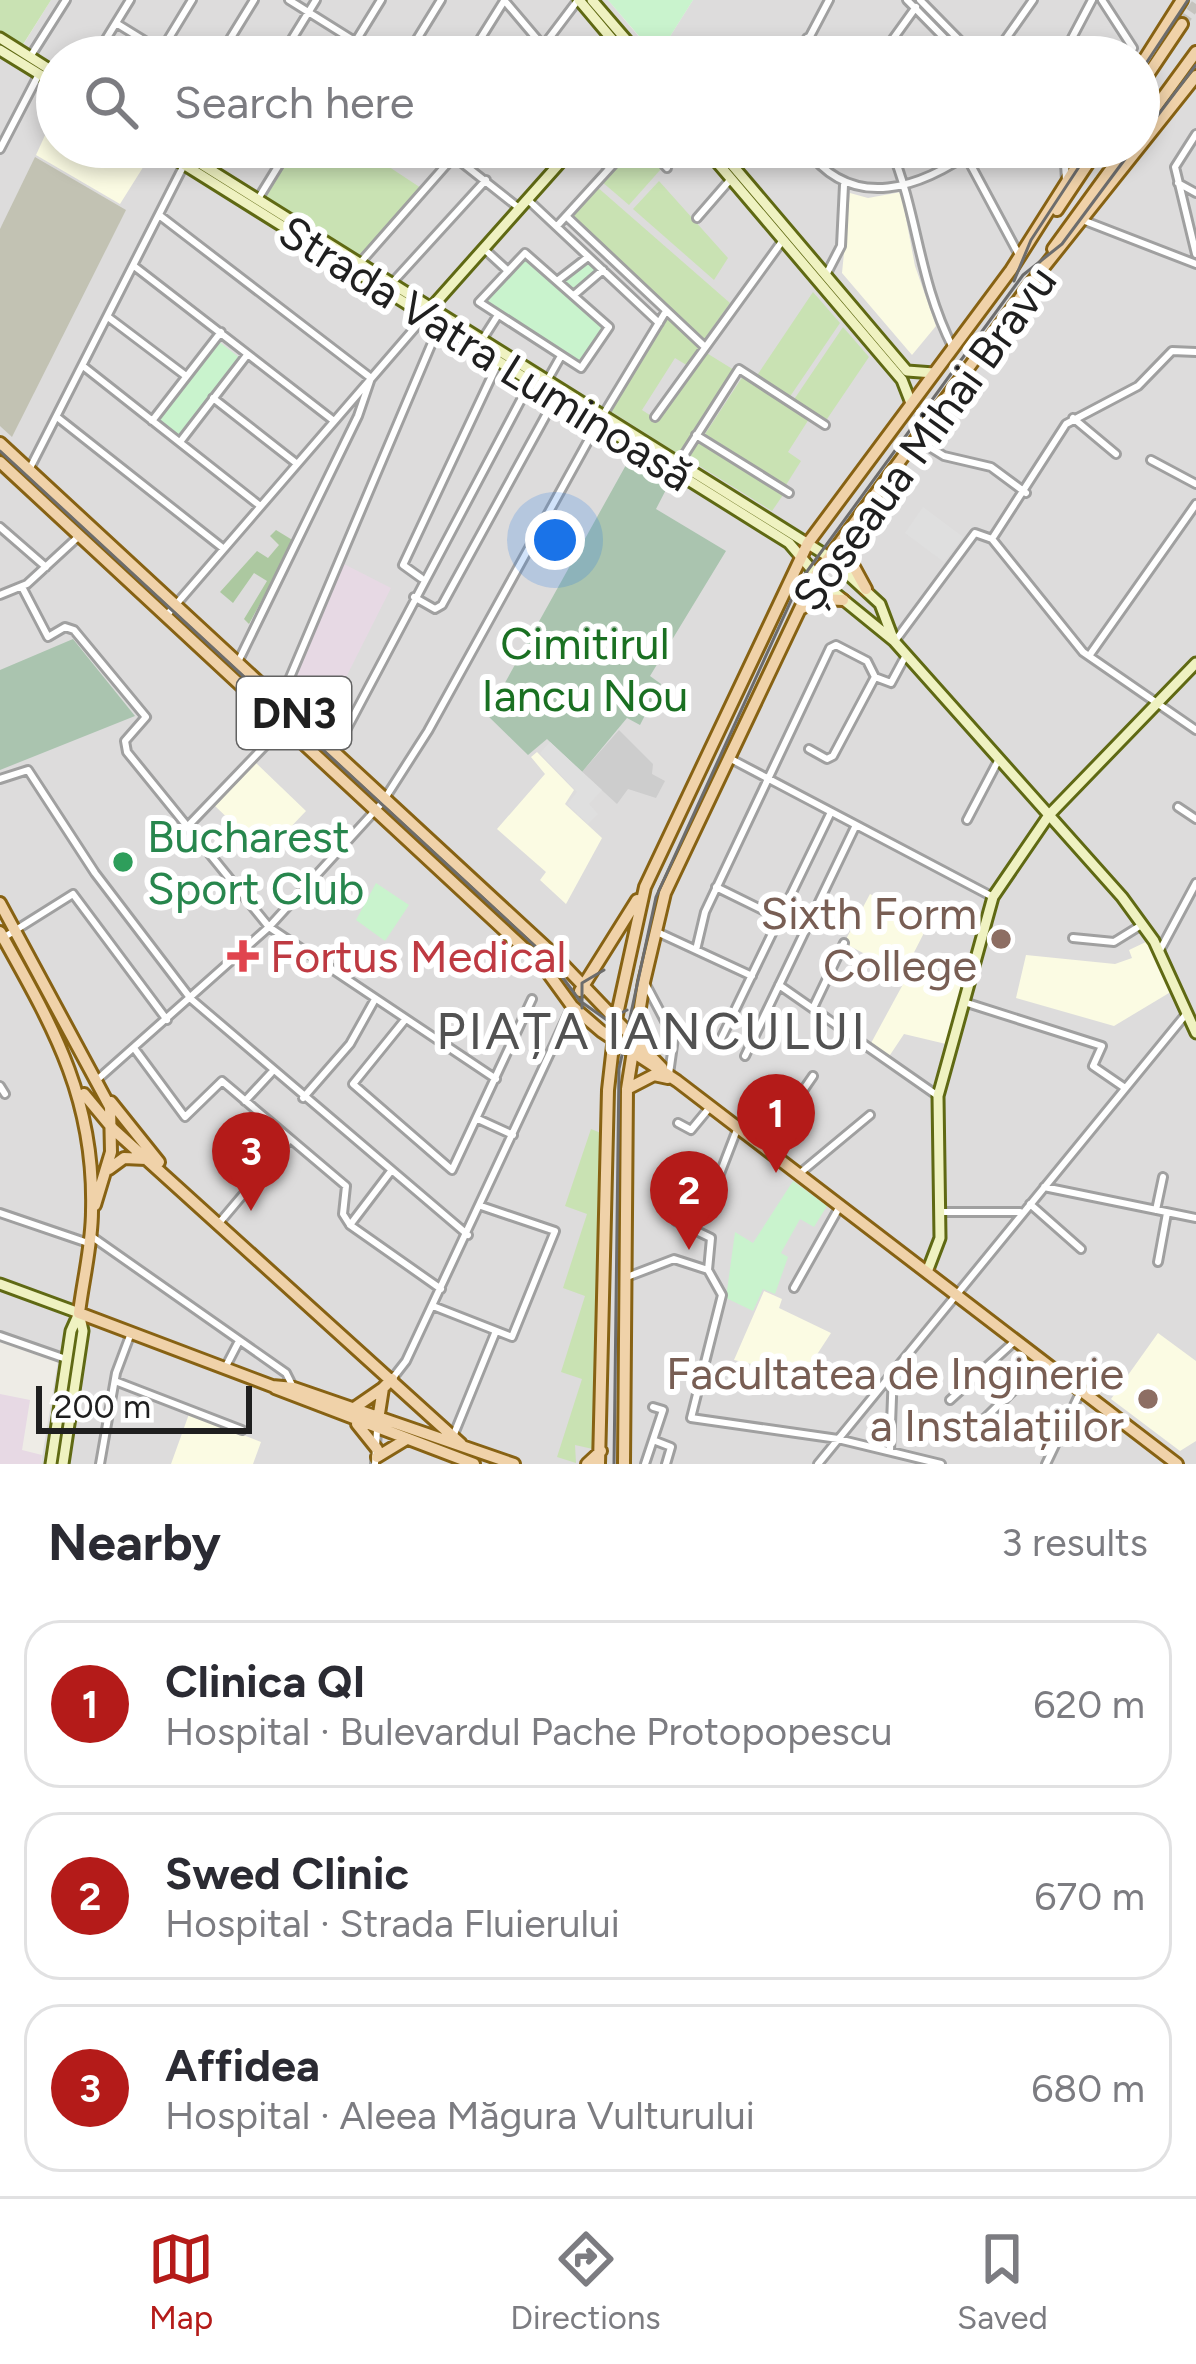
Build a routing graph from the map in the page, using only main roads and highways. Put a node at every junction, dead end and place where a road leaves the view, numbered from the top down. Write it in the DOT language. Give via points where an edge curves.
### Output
graph roads {
  1 [pos="1182,0"];
  2 [pos="1182,24"];
  3 [pos="1159,36"];
  4 [pos="1196,52"];
  5 [pos="1160,57"];
  6 [pos="1196,76"];
  7 [pos="1160,101"];
  8 [pos="1160,123"];
  9 [pos="1076,168"];
  10 [pos="1084,168"];
  11 [pos="1112,168"];
  12 [pos="1126,168"];
  13 [pos="1011,270"];
  14 [pos="1028,286"];
  15 [pos="0,443"];
  16 [pos="0,462"];
  17 [pos="852,525"];
  18 [pos="866,589"];
  19 [pos="842,600"];
  20 [pos="794,614"];
  21 [pos="645,887"];
  22 [pos="0,904"];
  23 [pos="6,933"];
  24 [pos="595,971"];
  25 [pos="569,972"];
  26 [pos="582,988"];
  27 [pos="572,1006"];
  28 [pos="616,1019"];
  29 [pos="634,1039"];
  30 [pos="613,1041"];
  31 [pos="632,1053"];
  32 [pos="670,1075"];
  33 [pos="77,1080"];
  34 [pos="627,1089"];
  35 [pos="106,1095"];
  36 [pos="113,1130"];
  37 [pos="153,1163"];
  38 [pos="105,1177"];
  39 [pos="173,1179"];
  40 [pos="92,1214"];
  41 [pos="387,1384"];
  42 [pos="354,1415"];
  43 [pos="378,1424"];
  44 [pos="405,1440"];
  45 [pos="466,1449"];
  46 [pos="376,1457"];
  47 [pos="600,1457"];
  48 [pos="624,1462"];
  49 [pos="474,1464"];
  50 [pos="514,1464"];
  51 [pos="587,1464"];
  52 [pos="1177,1464"];
  1 -- 3 [label="main road"];
  2 -- 5 [label="main road"];
  4 -- 7 [label="main road"];
  6 -- 8 [label="main road, Șoseaua Mihai Bravu"];
  9 -- 13 [label="main road, Șoseaua Mihai Bravu"];
  10 -- 13 [label="main road"];
  11 -- 14 [label="main road"];
  12 -- 14 [label="main road, Șoseaua Mihai Bravu"];
  13 -- 21 [label="main road, Șoseaua Mihai Bravu" via="805,549"];
  14 -- 17 [label="main road, Șoseaua Mihai Bravu"];
  15 -- 25 [label="main road, DN3"];
  16 -- 27 [label="main road, DN3" via="543,966"];
  17 -- 18 [label="main road" via="848,556"];
  17 -- 20 [label="main road, Șoseaua Mihai Bravu" via="813,570"];
  19 -- 20 [label="main road" via="819,598"];
  20 -- 29 [label="main road, Șoseaua Mihai Bravu" via="670,880"];
  21 -- 24 [label="main road"];
  21 -- 28 [label="main road, Șoseaua Mihai Bravu"];
  22 -- 23 [label="main road"];
  23 -- 33 [label="main road"];
  23 -- 35 [label="main road"];
  24 -- 25 [label="main road"];
  24 -- 26 [label="main road"];
  25 -- 26 [label="main road, DN3"];
  26 -- 27 [label="main road"];
  26 -- 28 [label="main road, DN3"];
  27 -- 30 [label="main road, DN3"];
  28 -- 29 [label="main road, DN3"];
  28 -- 30 [label="main road, Șoseaua Mihai Bravu"];
  29 -- 31 [label="main road, Șoseaua Mihai Bravu"];
  29 -- 32 [label="main road, DN3"];
  30 -- 31 [label="main road, DN3"];
  30 -- 47 [label="main road, Șoseaua Mihai Bravu"];
  31 -- 32 [label="main road, DN3"];
  31 -- 34 [label="main road, Șoseaua Mihai Bravu"];
  32 -- 34 [label="main road"];
  32 -- 52 [label="main road, DN3"];
  33 -- 36 [label="main road"];
  33 -- 40 [label="main road" via="91,1146"];
  34 -- 48 [label="main road, Șoseaua Mihai Bravu"];
  35 -- 36 [label="main road"];
  35 -- 39 [label="main road"];
  36 -- 37 [label="main road"];
  36 -- 38 [label="main road"];
  37 -- 38 [label="main road" via="124,1157"];
  37 -- 39 [label="main road"];
  38 -- 40 [label="main road"];
  39 -- 41 [label="main road"];
  40 -- 42 [label="main road" via="79,1313"];
  41 -- 42 [label="main road"];
  41 -- 43 [label="main road"];
  41 -- 45 [label="main road"];
  42 -- 43 [label="main road"];
  42 -- 46 [label="main road"];
  43 -- 44 [label="main road"];
  43 -- 45 [label="main road"];
  44 -- 46 [label="main road"];
  44 -- 49 [label="main road"];
  45 -- 50 [label="main road"];
  47 -- 51 [label="main road"];
}
